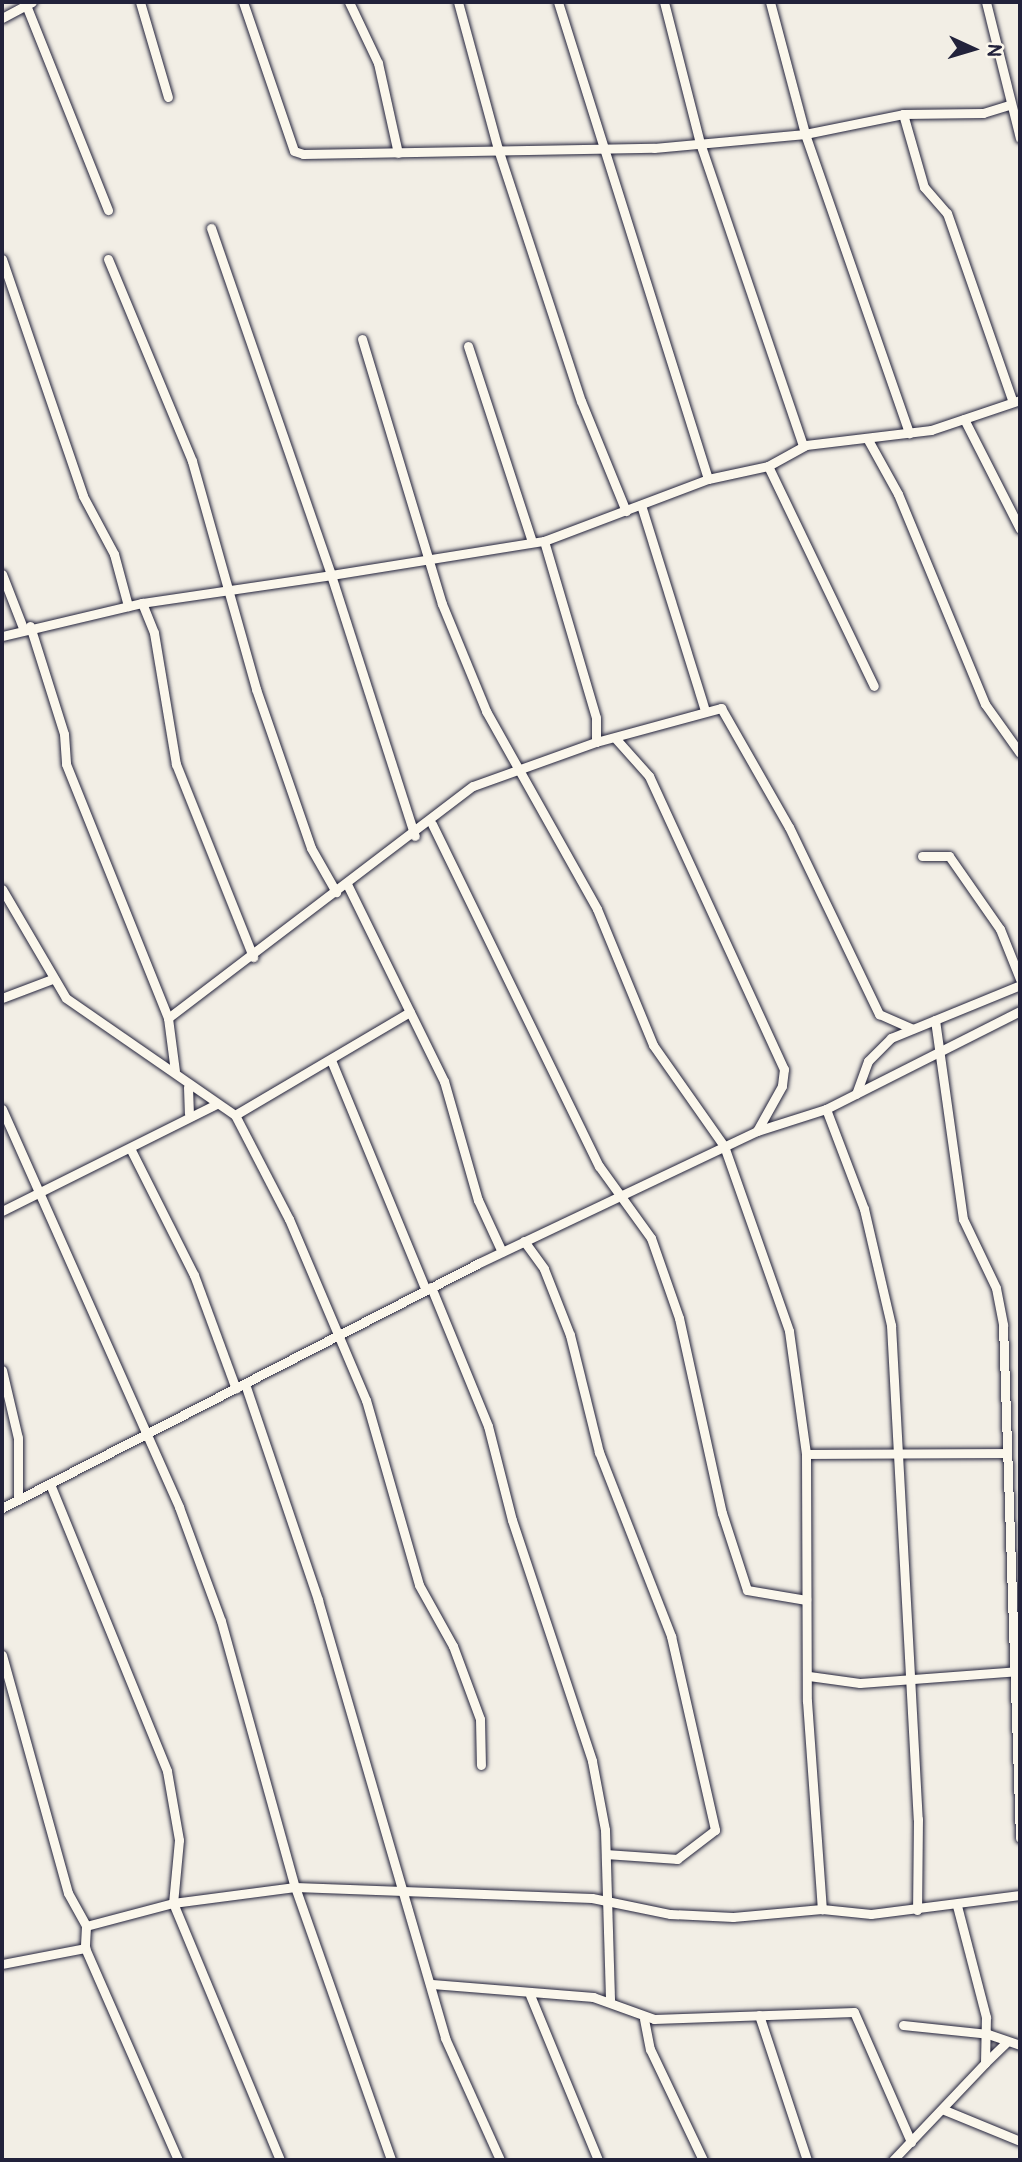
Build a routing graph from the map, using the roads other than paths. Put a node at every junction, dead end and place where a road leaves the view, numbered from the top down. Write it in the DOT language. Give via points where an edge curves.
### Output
graph roads {
  1 [pos="140,2"];
  2 [pos="243,2"];
  3 [pos="349,2"];
  4 [pos="458,2"];
  5 [pos="558,2"];
  6 [pos="664,2"];
  7 [pos="770,2"];
  8 [pos="986,2"];
  9 [pos="29,3"];
  10 [pos="2,18"];
  11 [pos="168,97"];
  12 [pos="1010,105"];
  13 [pos="903,114"];
  14 [pos="805,134"];
  15 [pos="1020,138"];
  16 [pos="700,143"];
  17 [pos="498,149"];
  18 [pos="600,149"];
  19 [pos="398,153"];
  20 [pos="108,210"];
  21 [pos="211,228"];
  22 [pos="2,259"];
  23 [pos="108,259"];
  24 [pos="362,339"];
  25 [pos="468,346"];
  26 [pos="1016,401"];
  27 [pos="964,419"];
  28 [pos="909,433"];
  29 [pos="867,438"];
  30 [pos="803,446"];
  31 [pos="768,466"];
  32 [pos="708,479"];
  33 [pos="641,505"];
  34 [pos="626,512"];
  35 [pos="1020,529"];
  36 [pos="531,538"];
  37 [pos="544,541"];
  38 [pos="430,562"];
  39 [pos="2,574"];
  40 [pos="331,575"];
  41 [pos="228,591"];
  42 [pos="142,603"];
  43 [pos="128,606"];
  44 [pos="26,627"];
  45 [pos="2,636"];
  46 [pos="874,686"];
  47 [pos="705,710"];
  48 [pos="615,738"];
  49 [pos="596,742"];
  50 [pos="1020,753"];
  51 [pos="517,768"];
  52 [pos="432,824"];
  53 [pos="415,835"];
  54 [pos="922,856"];
  55 [pos="347,884"];
  56 [pos="2,889"];
  57 [pos="336,892"];
  58 [pos="253,957"];
  59 [pos="52,979"];
  60 [pos="1020,979"];
  61 [pos="1020,985"];
  62 [pos="2,998"];
  63 [pos="410,1012"];
  64 [pos="1020,1012"];
  65 [pos="168,1018"];
  66 [pos="935,1020"];
  67 [pos="911,1028"];
  68 [pos="941,1054"];
  69 [pos="331,1060"];
  70 [pos="175,1071"];
  71 [pos="188,1087"];
  72 [pos="856,1094"];
  73 [pos="215,1105"];
  74 [pos="2,1109"];
  75 [pos="826,1109"];
  76 [pos="189,1113"];
  77 [pos="235,1115"];
  78 [pos="757,1131"];
  79 [pos="724,1146"];
  80 [pos="131,1150"];
  81 [pos="43,1194"];
  82 [pos="623,1194"];
  83 [pos="2,1211"];
  84 [pos="524,1241"];
  85 [pos="502,1252"];
  86 [pos="428,1289"];
  87 [pos="339,1334"];
  88 [pos="2,1370"];
  89 [pos="240,1386"];
  90 [pos="144,1439"];
  91 [pos="1006,1453"];
  92 [pos="806,1454"];
  93 [pos="896,1456"];
  94 [pos="50,1484"];
  95 [pos="18,1500"];
  96 [pos="2,1508"];
  97 [pos="806,1600"];
  98 [pos="2,1654"];
  99 [pos="1016,1671"];
  100 [pos="809,1676"];
  101 [pos="910,1677"];
  102 [pos="481,1765"];
  103 [pos="1020,1838"];
  104 [pos="606,1854"];
  105 [pos="295,1887"];
  106 [pos="404,1895"];
  107 [pos="1020,1895"];
  108 [pos="610,1902"];
  109 [pos="173,1903"];
  110 [pos="957,1906"];
  111 [pos="822,1909"];
  112 [pos="917,1910"];
  113 [pos="86,1926"];
  114 [pos="85,1948"];
  115 [pos="2,1964"];
  116 [pos="432,1984"];
  117 [pos="530,1995"];
  118 [pos="610,2000"];
  119 [pos="759,2015"];
  120 [pos="644,2019"];
  121 [pos="903,2025"];
  122 [pos="988,2034"];
  123 [pos="1006,2043"];
  124 [pos="1020,2045"];
  125 [pos="985,2063"];
  126 [pos="942,2109"];
  127 [pos="1020,2141"];
  128 [pos="911,2142"];
  129 [pos="178,2160"];
  130 [pos="280,2160"];
  131 [pos="391,2160"];
  132 [pos="500,2160"];
  133 [pos="598,2160"];
  134 [pos="704,2160"];
  135 [pos="807,2160"];
  136 [pos="893,2160"];
  1 -- 11 [label="street"];
  2 -- 19 [label="street" via="297,153"];
  3 -- 19 [label="street" via="378,63"];
  4 -- 17 [label="street"];
  5 -- 18 [label="street"];
  6 -- 16 [label="street"];
  7 -- 14 [label="street"];
  8 -- 12 [label="street"];
  9 -- 10 [label="street"];
  9 -- 20 [label="street"];
  12 -- 13 [label="street" via="969,114"];
  12 -- 15 [label="street"];
  13 -- 14 [label="street"];
  13 -- 26 [label="street" via="924,187 947,213"];
  14 -- 16 [label="street"];
  14 -- 28 [label="street"];
  16 -- 18 [label="street"];
  16 -- 30 [label="street"];
  17 -- 18 [label="street"];
  17 -- 19 [label="street"];
  17 -- 34 [label="street" via="581,401"];
  18 -- 32 [label="street"];
  21 -- 40 [label="street"];
  22 -- 43 [label="street" via="83,496 114,554"];
  23 -- 41 [label="street" via="192,461"];
  24 -- 38 [label="street"];
  25 -- 36 [label="street"];
  26 -- 27 [label="street"];
  27 -- 28 [label="street"];
  27 -- 35 [label="street"];
  28 -- 29 [label="street"];
  29 -- 30 [label="street"];
  29 -- 50 [label="street" via="898,494 985,704"];
  30 -- 31 [label="street"];
  31 -- 32 [label="street"];
  31 -- 46 [label="street"];
  32 -- 33 [label="street"];
  33 -- 34 [label="street"];
  33 -- 47 [label="street"];
  34 -- 37 [label="street"];
  36 -- 37 [label="street"];
  36 -- 38 [label="street"];
  37 -- 49 [label="street" via="596,718"];
  38 -- 40 [label="street"];
  38 -- 51 [label="street" via="486,712"];
  39 -- 44 [label="street"];
  40 -- 41 [label="street"];
  40 -- 53 [label="street"];
  41 -- 42 [label="street"];
  41 -- 57 [label="street" via="311,848"];
  42 -- 43 [label="street"];
  42 -- 58 [label="street" via="154,633 176,764"];
  43 -- 44 [label="street"];
  44 -- 45 [label="street"];
  44 -- 65 [label="street" via="64,734 66,764"];
  47 -- 48 [label="street"];
  47 -- 67 [label="street" via="721,708 737,727 879,1014"];
  48 -- 49 [label="street"];
  48 -- 78 [label="street" via="649,776 785,1069 782,1086"];
  49 -- 51 [label="street"];
  51 -- 52 [label="street" via="473,786"];
  51 -- 79 [label="street" via="597,909 653,1045"];
  52 -- 53 [label="street"];
  52 -- 82 [label="street" via="598,1166"];
  53 -- 55 [label="street"];
  54 -- 60 [label="street" via="949,856 1000,929"];
  55 -- 57 [label="street"];
  55 -- 63 [label="street"];
  56 -- 59 [label="street"];
  57 -- 58 [label="street"];
  58 -- 65 [label="street"];
  59 -- 62 [label="street"];
  59 -- 70 [label="street" via="66,998"];
  61 -- 66 [label="street"];
  63 -- 69 [label="street"];
  63 -- 85 [label="street" via="444,1081 478,1200"];
  64 -- 68 [label="street"];
  65 -- 70 [label="street"];
  66 -- 67 [label="street"];
  66 -- 68 [label="street"];
  67 -- 72 [label="street" via="878,1049"];
  68 -- 72 [label="street"];
  68 -- 91 [label="street" via="963,1219 1000,1304"];
  69 -- 77 [label="street"];
  69 -- 86 [label="street"];
  70 -- 71 [label="street"];
  71 -- 73 [label="street"];
  71 -- 76 [label="street"];
  72 -- 75 [label="street"];
  73 -- 76 [label="street"];
  73 -- 77 [label="street"];
  74 -- 81 [label="street"];
  75 -- 78 [label="street"];
  75 -- 93 [label="street" via="864,1209 887,1300"];
  76 -- 80 [label="street"];
  77 -- 87 [label="street"];
  78 -- 79 [label="street"];
  79 -- 82 [label="street"];
  79 -- 92 [label="street" via="789,1331"];
  80 -- 81 [label="street"];
  80 -- 89 [label="street" via="194,1275"];
  81 -- 83 [label="street"];
  81 -- 90 [label="street"];
  82 -- 84 [label="street"];
  82 -- 97 [label="street" via="651,1238 679,1318 722,1513 747,1590"];
  84 -- 85 [label="street"];
  84 -- 104 [label="street" via="544,1269 569,1335 599,1452 671,1636 715,1830 677,1859"];
  85 -- 86 [label="street"];
  86 -- 87 [label="street"];
  86 -- 104 [label="street" via="483,1413 512,1520 574,1698 599,1790"];
  87 -- 89 [label="street"];
  87 -- 102 [label="street" via="381,1443 419,1585 453,1646 480,1719"];
  88 -- 95 [label="street" via="18,1438"];
  89 -- 90 [label="street"];
  89 -- 106 [label="street" via="318,1600"];
  90 -- 94 [label="street"];
  90 -- 105 [label="street" via="179,1507 221,1622"];
  91 -- 93 [label="street"];
  91 -- 99 [label="street"];
  92 -- 93 [label="street"];
  92 -- 97 [label="street"];
  93 -- 101 [label="street"];
  94 -- 95 [label="street"];
  94 -- 109 [label="street" via="167,1771 179,1840"];
  95 -- 96 [label="street"];
  97 -- 100 [label="street"];
  98 -- 113 [label="street" via="68,1894"];
  99 -- 101 [label="street" via="954,1679"];
  99 -- 103 [label="street"];
  100 -- 101 [label="street" via="860,1683"];
  100 -- 111 [label="street"];
  101 -- 112 [label="street"];
  104 -- 108 [label="street"];
  105 -- 106 [label="street"];
  105 -- 109 [label="street"];
  105 -- 131 [label="street"];
  106 -- 108 [label="street"];
  106 -- 116 [label="street"];
  107 -- 110 [label="street"];
  108 -- 111 [label="street" via="691,1916"];
  108 -- 118 [label="street"];
  109 -- 113 [label="street"];
  109 -- 130 [label="street"];
  110 -- 112 [label="street"];
  110 -- 122 [label="street"];
  111 -- 112 [label="street"];
  113 -- 114 [label="street"];
  114 -- 115 [label="street"];
  114 -- 129 [label="street"];
  116 -- 117 [label="street"];
  116 -- 132 [label="street" via="445,2038"];
  117 -- 118 [label="street"];
  117 -- 133 [label="street"];
  118 -- 120 [label="street"];
  119 -- 120 [label="street"];
  119 -- 128 [label="street" via="859,2015"];
  119 -- 135 [label="street"];
  120 -- 134 [label="street" via="650,2049"];
  121 -- 122 [label="street"];
  122 -- 123 [label="street"];
  122 -- 125 [label="street"];
  123 -- 124 [label="street"];
  123 -- 125 [label="street"];
  125 -- 126 [label="street"];
  126 -- 127 [label="street"];
  126 -- 128 [label="street"];
  128 -- 136 [label="street"];
}
